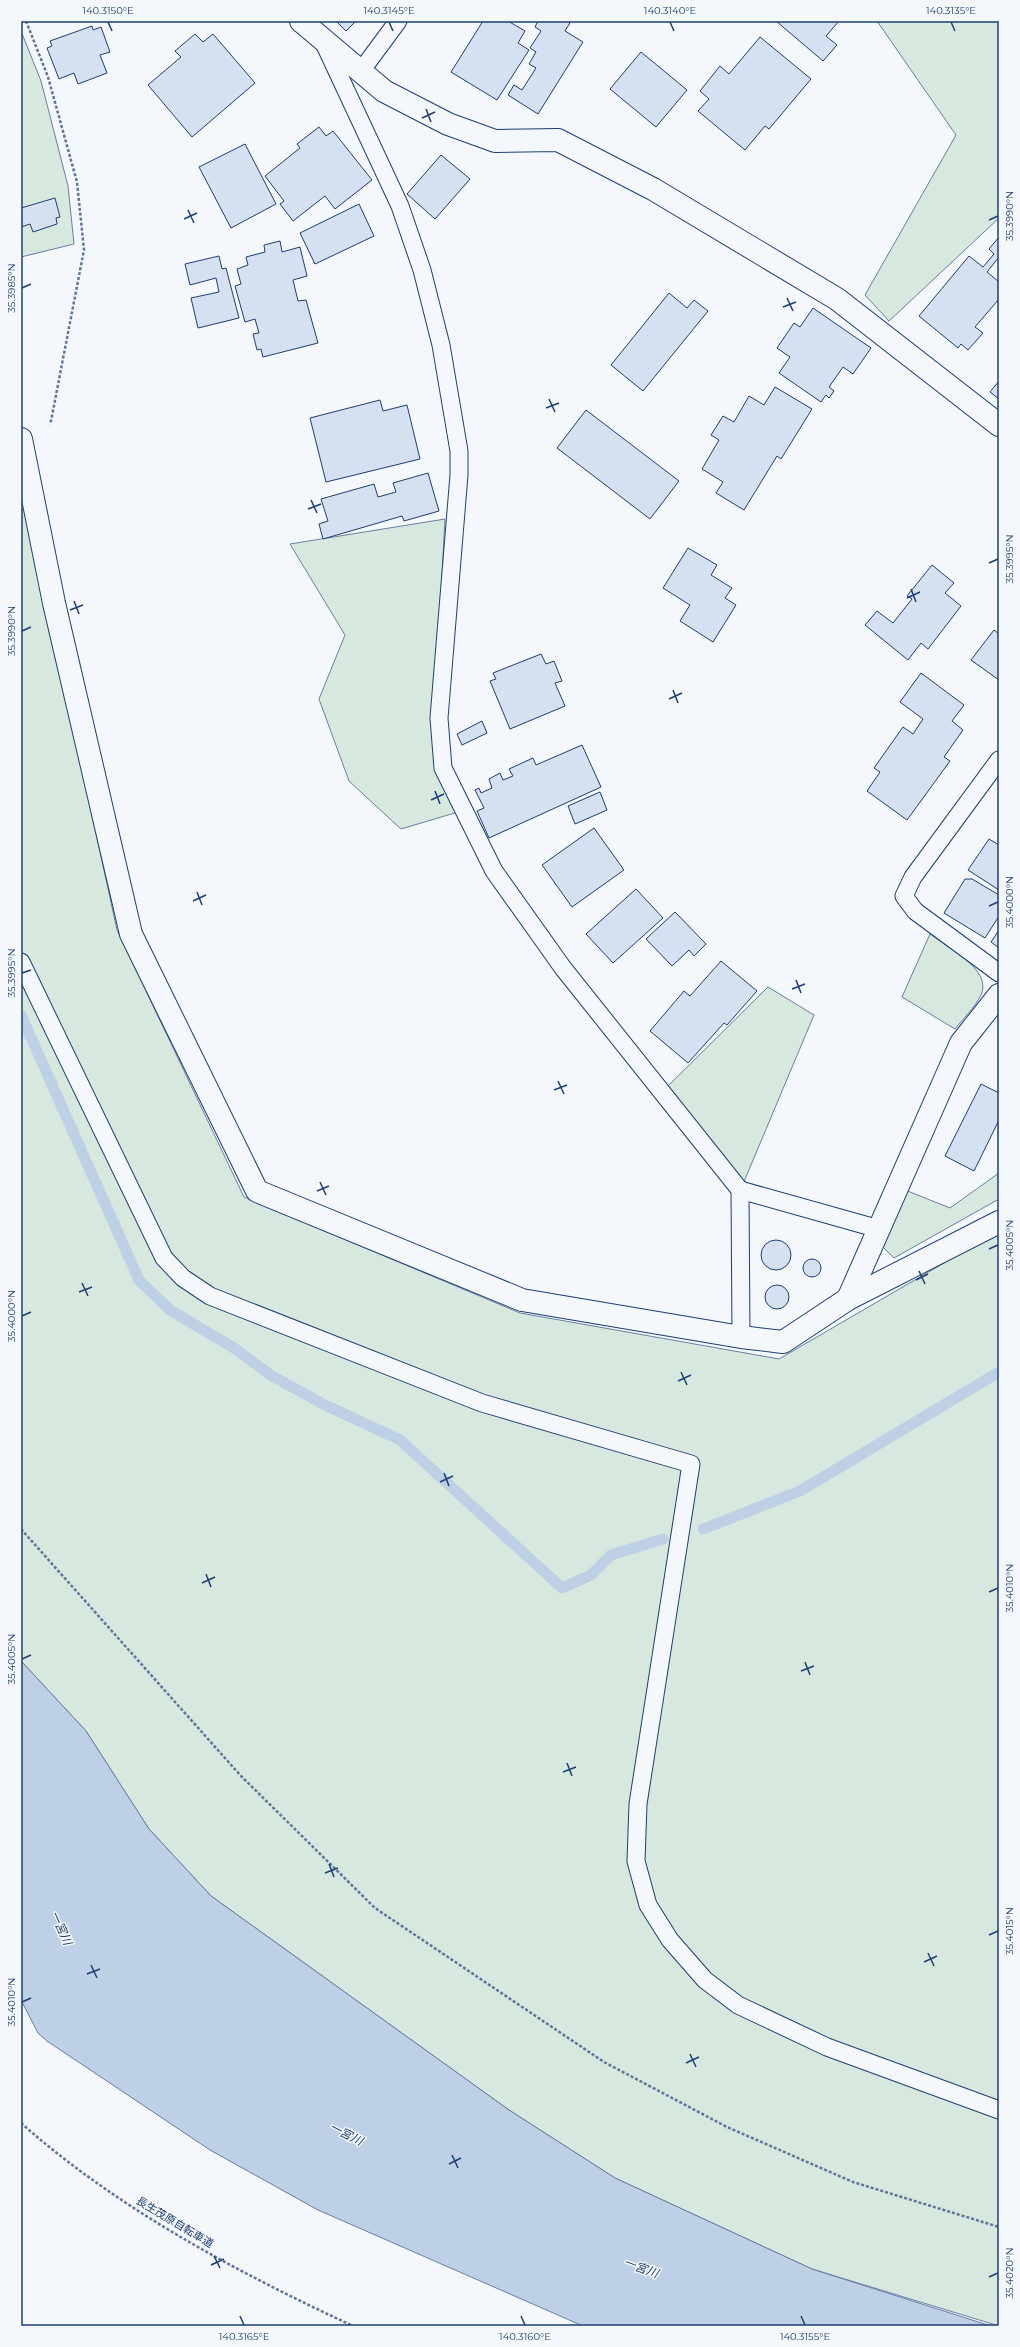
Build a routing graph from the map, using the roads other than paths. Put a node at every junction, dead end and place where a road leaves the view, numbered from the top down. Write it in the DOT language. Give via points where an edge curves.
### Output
graph roads {
  1 [pos="301,21"];
  2 [pos="398,21"];
  3 [pos="321,37"];
  4 [pos="361,71"];
  5 [pos="999,424"];
  6 [pos="22,443"];
  7 [pos="999,760"];
  8 [pos="21,962"];
  9 [pos="999,972"];
  10 [pos="999,995"];
  11 [pos="740,1190"];
  12 [pos="999,1222"];
  13 [pos="879,1229"];
  14 [pos="848,1299"];
  15 [pos="742,1337"];
  16 [pos="999,2110"];
  1 -- 3 [label="street"];
  2 -- 4 [label="lane"];
  3 -- 4 [label="street"];
  3 -- 11 [label="lane" via="400,206 422,270 441,345 459,451 439,718 443,768 494,871 563,968"];
  4 -- 5 [label="street" via="384,91 448,124 495,141 558,140 653,189 837,299"];
  6 -- 15 [label="street" via="54,603 131,934 256,1191 522,1300"];
  7 -- 9 [label="lane" via="912,877 904,896 915,911"];
  8 -- 16 [label="lane" via="164,1258 182,1278 210,1296 482,1403 691,1464 638,1804 636,1861 648,1905 670,1940 705,1980 738,2006 827,2047"];
  10 -- 13 [label="street" via="961,1043"];
  11 -- 13 [label="lane"];
  11 -- 15 [label="lane"];
  12 -- 14 [label="street"];
  13 -- 14 [label="street"];
  14 -- 15 [label="street" via="783,1342"];
}
